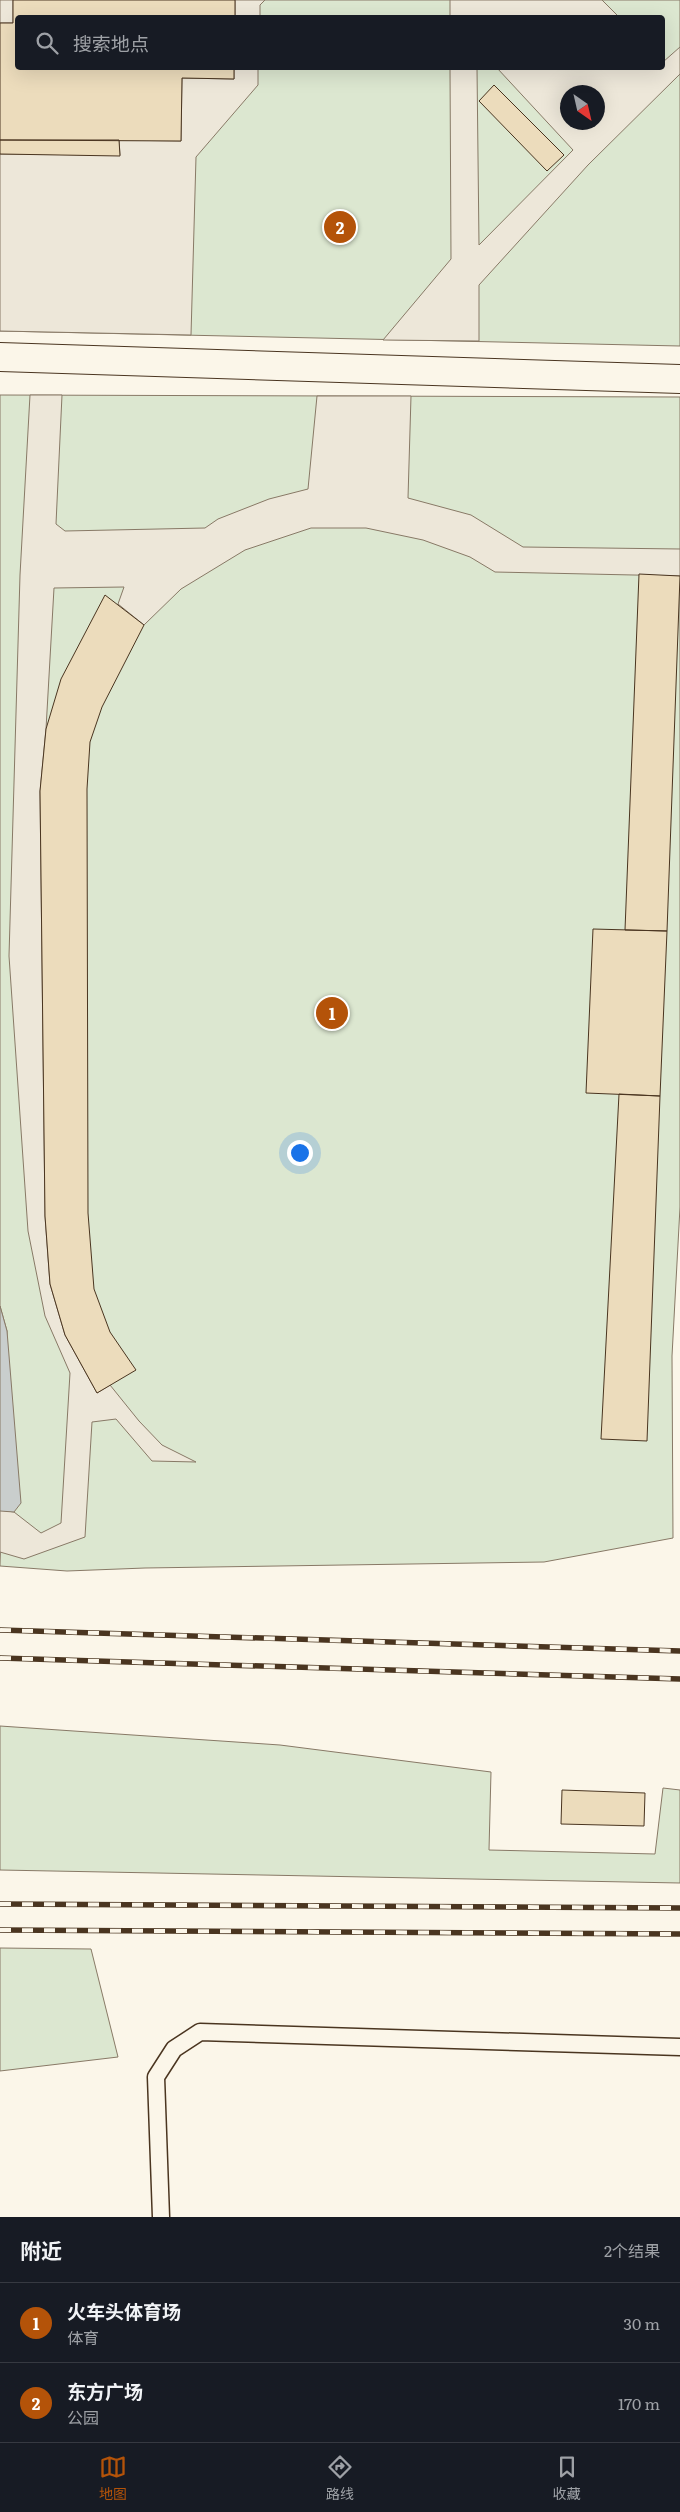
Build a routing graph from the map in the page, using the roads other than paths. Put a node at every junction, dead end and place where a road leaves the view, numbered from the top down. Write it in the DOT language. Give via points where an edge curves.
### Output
graph roads {
  1 [pos="0,357"];
  2 [pos="680,379"];
  3 [pos="680,2047"];
  4 [pos="161,2217"];
  1 -- 2 [label="street"];
  3 -- 4 [label="lane" via="200,2032 174,2049 156,2076"];
}
